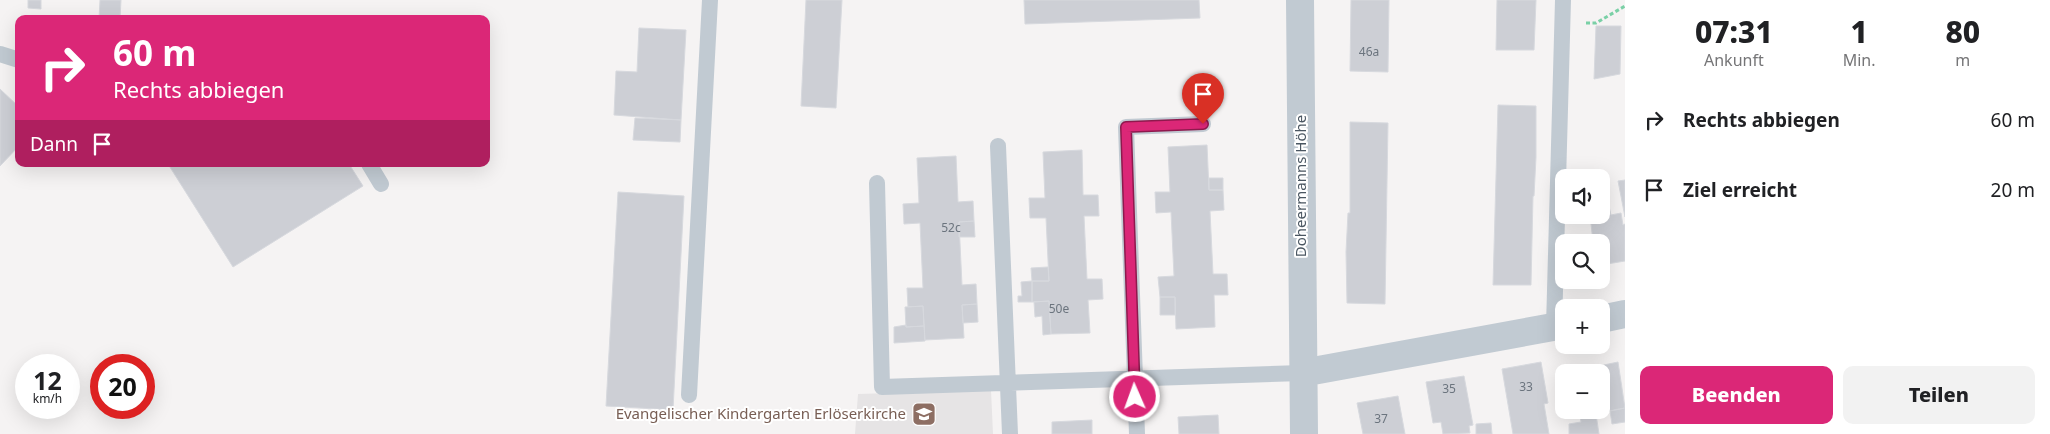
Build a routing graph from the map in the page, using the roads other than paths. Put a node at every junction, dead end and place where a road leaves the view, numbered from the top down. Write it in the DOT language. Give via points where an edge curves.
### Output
graph roads {
  1 [pos="710,0"];
  2 [pos="1300,0"];
  3 [pos="1563,0"];
  4 [pos="0,54"];
  5 [pos="15,59"];
  6 [pos="1203,124"];
  7 [pos="998,146"];
  8 [pos="371,167"];
  9 [pos="877,183"];
  10 [pos="381,184"];
  11 [pos="1559,299"];
  12 [pos="1625,314"];
  13 [pos="1610,316"];
  14 [pos="1555,327"];
  15 [pos="1302,372"];
  16 [pos="1134,378"];
  17 [pos="1008,383"];
  18 [pos="689,395"];
  19 [pos="1010,434"];
  20 [pos="1137,434"];
  21 [pos="1304,434"];
  1 -- 18 [label="lane"];
  2 -- 15 [label="street, Doheermanns Höhe"];
  3 -- 11 [label="lane"];
  4 -- 5 [label="lane"];
  6 -- 16 [label="lane" via="1126,127"];
  7 -- 17 [label="lane"];
  8 -- 10 [label="lane"];
  9 -- 17 [label="lane" via="882,386"];
  12 -- 13 [label="street"];
  14 -- 15 [label="street"];
  15 -- 16 [label="lane"];
  15 -- 21 [label="street, Doheermanns Höhe"];
  16 -- 17 [label="lane"];
  16 -- 20 [label="lane"];
  17 -- 19 [label="lane"];
}
